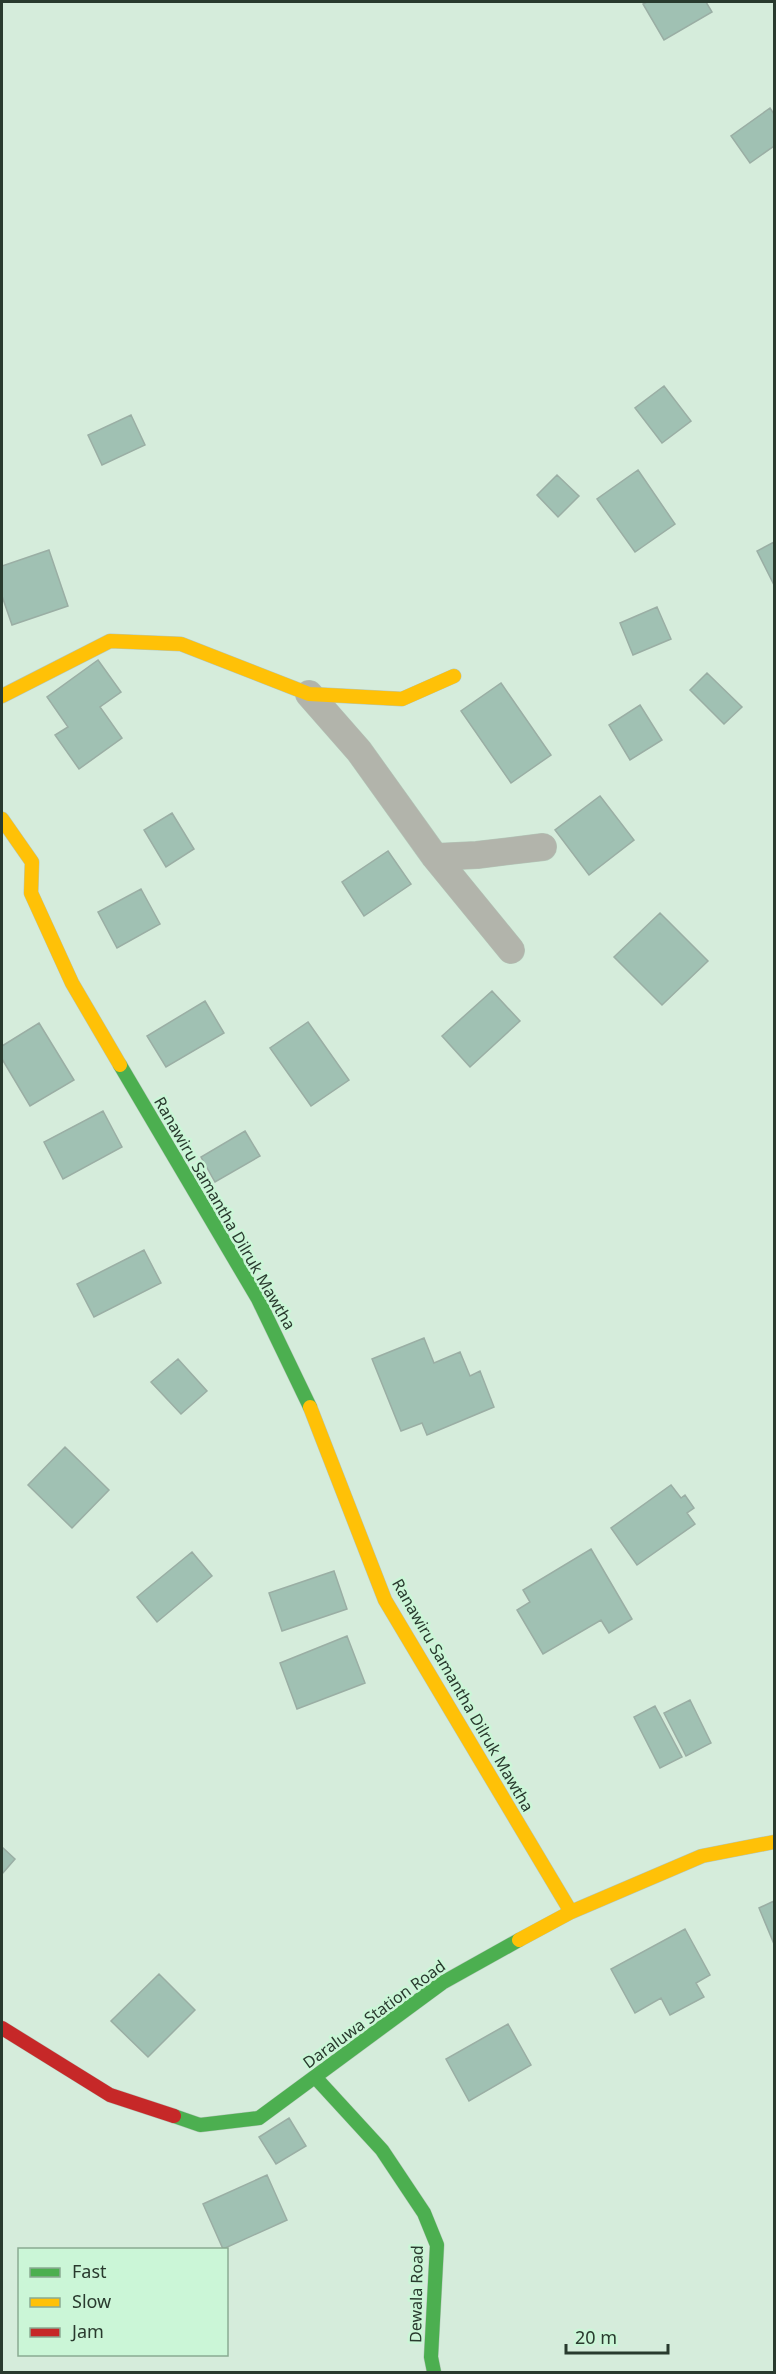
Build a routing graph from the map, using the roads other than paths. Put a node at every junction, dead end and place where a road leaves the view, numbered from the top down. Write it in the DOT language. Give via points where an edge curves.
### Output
graph roads {
  1 [pos="454,676"];
  2 [pos="309,694"];
  3 [pos="2,696"];
  4 [pos="2,819"];
  5 [pos="543,847"];
  6 [pos="435,857"];
  7 [pos="511,950"];
  8 [pos="774,1842"];
  9 [pos="571,1912"];
  10 [pos="2,2028"];
  11 [pos="315,2077"];
  12 [pos="434,2373"];
  1 -- 2 [label="street" via="402,699"];
  2 -- 3 [label="street" via="181,644 110,641"];
  2 -- 6 [label="street" via="359,751"];
  4 -- 9 [label="street, Ranawiru Samantha Dilruk Mawtha" via="32,862 31,893 72,983 263,1309 317,1419 385,1600"];
  5 -- 6 [label="street"];
  6 -- 7 [label="street"];
  8 -- 9 [label="street, Daraluwa Station Road" via="702,1856"];
  9 -- 11 [label="street, Daraluwa Station Road" via="442,1983"];
  10 -- 11 [label="street, Daraluwa Station Road" via="110,2095 200,2125 259,2118"];
  11 -- 12 [label="street, Dewala Road" via="382,2150 423,2213 437,2245 431,2356"];
}
